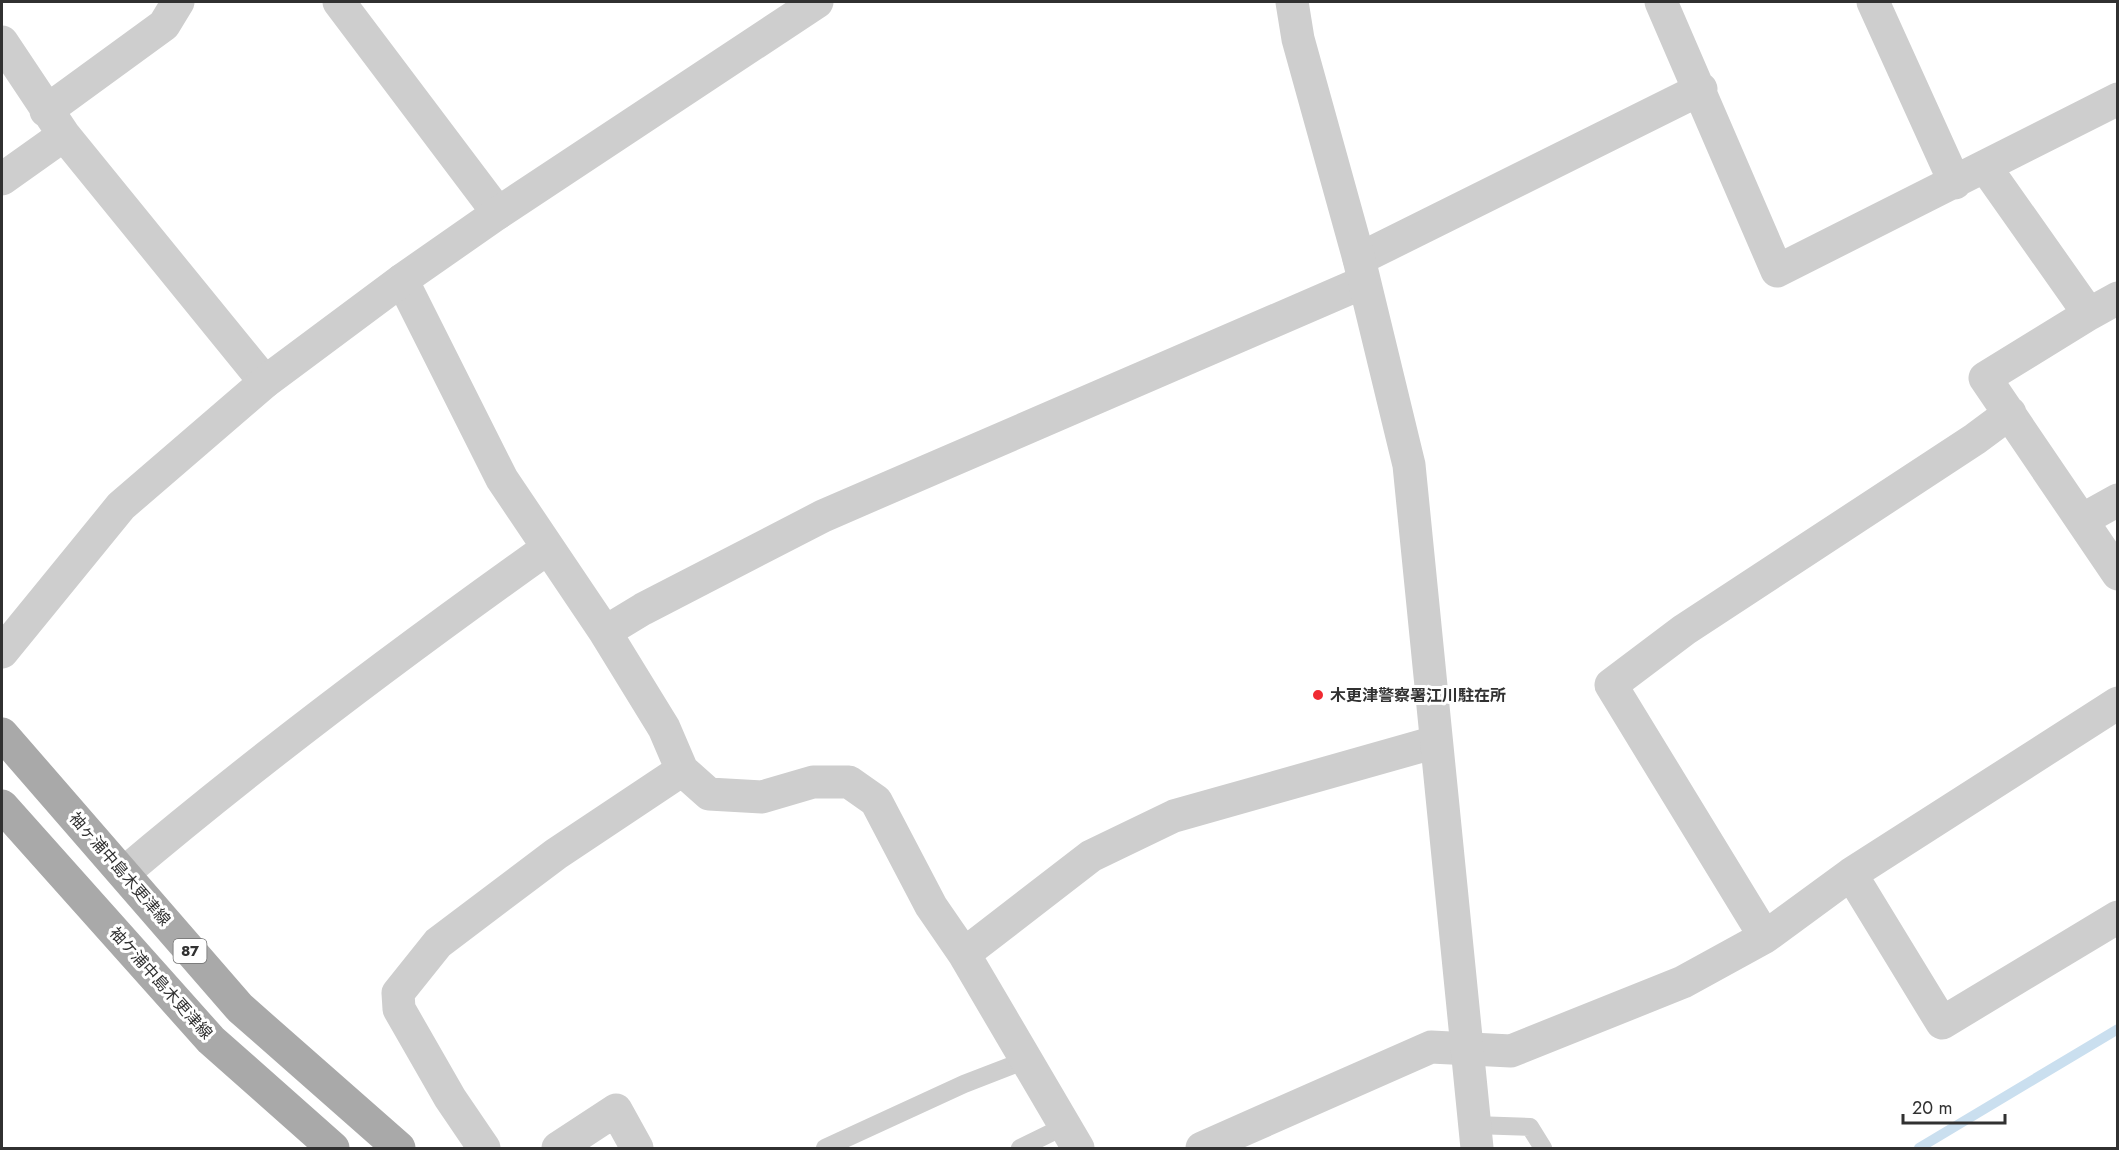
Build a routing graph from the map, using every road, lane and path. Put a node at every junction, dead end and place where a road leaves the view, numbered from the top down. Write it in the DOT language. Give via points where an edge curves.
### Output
graph roads {
  1 [pos="178,2"];
  2 [pos="339,2"];
  3 [pos="817,2"];
  4 [pos="1292,2"];
  5 [pos="1661,2"];
  6 [pos="1873,2"];
  7 [pos="2,42"];
  8 [pos="1701,89"];
  9 [pos="2118,99"];
  10 [pos="55,123"];
  11 [pos="1986,168"];
  12 [pos="2,179"];
  13 [pos="1955,183"];
  14 [pos="498,213"];
  15 [pos="1362,271"];
  16 [pos="402,280"];
  17 [pos="2118,298"];
  18 [pos="2089,314"];
  19 [pos="265,382"];
  20 [pos="2010,413"];
  21 [pos="2118,500"];
  22 [pos="2082,520"];
  23 [pos="549,548"];
  24 [pos="2118,574"];
  25 [pos="605,632"];
  26 [pos="2,652"];
  27 [pos="2118,703"];
  28 [pos="2,734"];
  29 [pos="1436,742"];
  30 [pos="682,770"];
  31 [pos="2,806"];
  32 [pos="124,873"];
  33 [pos="1851,874"];
  34 [pos="2118,917"];
  35 [pos="1765,938"];
  36 [pos="964,954"];
  37 [pos="1468,1047"];
  38 [pos="1026,1060"];
  39 [pos="1072,1137"];
  40 [pos="1476,1137"];
  41 [pos="333,1149"];
  42 [pos="399,1149"];
  43 [pos="484,1149"];
  44 [pos="558,1149"];
  45 [pos="637,1149"];
  46 [pos="825,1149"];
  47 [pos="1020,1149"];
  48 [pos="1202,1149"];
  49 [pos="1543,1149"];
  1 -- 10 [label="street" via="164,25"];
  2 -- 14 [label="street"];
  3 -- 14 [label="street"];
  4 -- 15 [label="street" via="1298,39"];
  5 -- 8 [label="street"];
  6 -- 13 [label="street"];
  7 -- 10 [label="street"];
  8 -- 13 [label="street" via="1777,271"];
  8 -- 15 [label="street"];
  9 -- 11 [label="street"];
  10 -- 12 [label="street"];
  10 -- 19 [label="street"];
  11 -- 13 [label="street"];
  11 -- 18 [label="street"];
  14 -- 16 [label="street"];
  15 -- 25 [label="street" via="823,516"];
  15 -- 29 [label="street" via="1408,465"];
  16 -- 19 [label="street"];
  16 -- 23 [label="street" via="502,479"];
  17 -- 18 [label="street"];
  18 -- 20 [label="street" via="1985,378"];
  19 -- 26 [label="street" via="122,506"];
  20 -- 22 [label="street"];
  20 -- 35 [label="street" via="1684,630 1611,685"];
  21 -- 22 [label="street"];
  22 -- 24 [label="street"];
  23 -- 25 [label="street"];
  23 -- 32 [label="street" via="404,650 203,806"];
  25 -- 30 [label="street" via="664,728"];
  27 -- 33 [label="street"];
  28 -- 32 [label="main road, 袖ヶ浦中島木更津線 / 87"];
  29 -- 36 [label="street" via="1174,816 1090,856"];
  29 -- 37 [label="street"];
  30 -- 36 [label="street" via="709,794 762,797 813,782 849,782 876,801 931,906"];
  30 -- 43 [label="street" via="556,854 438,943 398,993 399,1009"];
  31 -- 41 [label="main road, 袖ケ浦中島木更津線 / 87" via="211,1040"];
  32 -- 42 [label="main road, 袖ヶ浦中島木更津線 / 87" via="240,1008"];
  33 -- 34 [label="street" via="1942,1023"];
  33 -- 35 [label="street"];
  35 -- 37 [label="street" via="1683,982 1511,1051"];
  36 -- 38 [label="street"];
  37 -- 40 [label="street"];
  37 -- 48 [label="street" via="1431,1047"];
  38 -- 39 [label="street"];
  38 -- 46 [label="lane" via="964,1084"];
  39 -- 47 [label="lane"];
  40 -- 49 [label="lane" via="1530,1127"];
  44 -- 45 [label="street" via="616,1110"];
}
